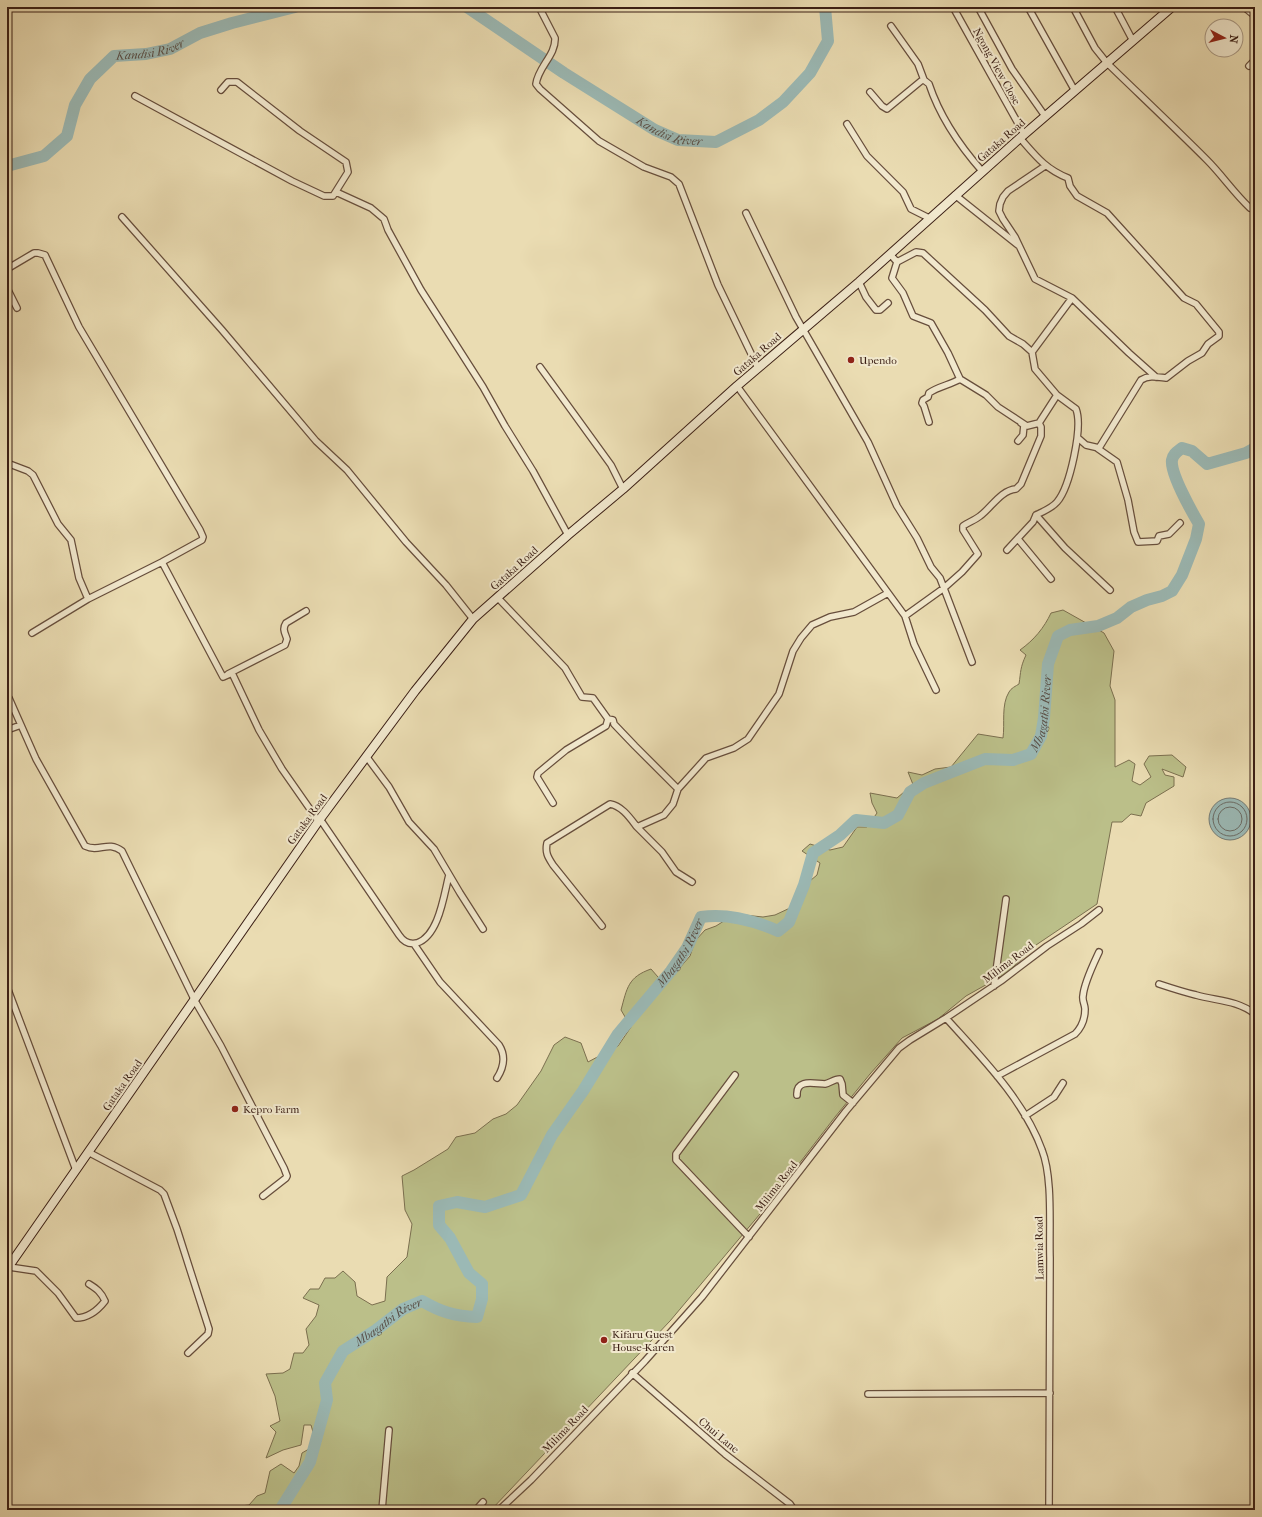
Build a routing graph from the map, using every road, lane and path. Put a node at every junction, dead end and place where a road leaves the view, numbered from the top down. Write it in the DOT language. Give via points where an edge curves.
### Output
graph roads {
  1 [pos="539,7"];
  2 [pos="953,7"];
  3 [pos="978,7"];
  4 [pos="1028,7"];
  5 [pos="1073,7"];
  6 [pos="1115,7"];
  7 [pos="1172,7"];
  8 [pos="1244,7"];
  9 [pos="1255,16"];
  10 [pos="891,26"];
  11 [pos="1132,41"];
  12 [pos="1255,60"];
  13 [pos="1107,63"];
  14 [pos="1249,66"];
  15 [pos="924,80"];
  16 [pos="221,90"];
  17 [pos="1074,91"];
  18 [pos="870,92"];
  19 [pos="135,96"];
  20 [pos="1045,116"];
  21 [pos="847,124"];
  22 [pos="1022,136"];
  23 [pos="1045,166"];
  24 [pos="982,171"];
  25 [pos="336,192"];
  26 [pos="955,195"];
  27 [pos="1250,208"];
  28 [pos="746,213"];
  29 [pos="122,217"];
  30 [pos="929,218"];
  31 [pos="1019,246"];
  32 [pos="890,254"];
  33 [pos="897,262"];
  34 [pos="7,269"];
  35 [pos="859,282"];
  36 [pos="7,288"];
  37 [pos="1072,298"];
  38 [pos="888,303"];
  39 [pos="17,308"];
  40 [pos="804,328"];
  41 [pos="1032,352"];
  42 [pos="540,367"];
  43 [pos="758,368"];
  44 [pos="1156,377"];
  45 [pos="960,379"];
  46 [pos="737,386"];
  47 [pos="1057,395"];
  48 [pos="1011,416"];
  49 [pos="929,422"];
  50 [pos="1039,423"];
  51 [pos="1078,438"];
  52 [pos="1018,441"];
  53 [pos="1097,448"];
  54 [pos="7,463"];
  55 [pos="623,489"];
  56 [pos="1036,515"];
  57 [pos="1180,523"];
  58 [pos="568,534"];
  59 [pos="1018,539"];
  60 [pos="1007,550"];
  61 [pos="162,562"];
  62 [pos="1051,580"];
  63 [pos="944,588"];
  64 [pos="1110,590"];
  65 [pos="888,593"];
  66 [pos="497,597"];
  67 [pos="88,599"];
  68 [pos="306,611"];
  69 [pos="905,616"];
  70 [pos="473,619"];
  71 [pos="32,633"];
  72 [pos="972,662"];
  73 [pos="223,676"];
  74 [pos="936,690"];
  75 [pos="9,698"];
  76 [pos="608,719"];
  77 [pos="21,724"];
  78 [pos="7,730"];
  79 [pos="366,756"];
  80 [pos="678,789"];
  81 [pos="553,803"];
  82 [pos="320,820"];
  83 [pos="637,827"];
  84 [pos="449,875"];
  85 [pos="692,882"];
  86 [pos="1006,899"];
  87 [pos="1099,910"];
  88 [pos="602,926"];
  89 [pos="484,929"];
  90 [pos="414,944"];
  91 [pos="1099,952"];
  92 [pos="1159,984"];
  93 [pos="994,986"];
  94 [pos="7,987"];
  95 [pos="195,1001"];
  96 [pos="1255,1014"];
  97 [pos="946,1018"];
  98 [pos="735,1075"];
  99 [pos="997,1076"];
  100 [pos="497,1078"];
  101 [pos="1062,1083"];
  102 [pos="797,1095"];
  103 [pos="853,1102"];
  104 [pos="1025,1116"];
  105 [pos="88,1152"];
  106 [pos="76,1170"];
  107 [pos="263,1196"];
  108 [pos="748,1237"];
  109 [pos="8,1268"];
  110 [pos="90,1284"];
  111 [pos="188,1353"];
  112 [pos="632,1374"];
  113 [pos="1050,1393"];
  114 [pos="868,1394"];
  115 [pos="389,1430"];
  116 [pos="483,1502"];
  117 [pos="382,1510"];
  118 [pos="476,1510"];
  119 [pos="499,1510"];
  120 [pos="794,1510"];
  121 [pos="1049,1510"];
  1 -- 43 [label="street" via="556,43 537,77 536,84 599,141 644,167 672,177 679,184 718,286"];
  2 -- 22 [label="street, Ngong View Close"];
  3 -- 20 [label="street" via="1012,69"];
  4 -- 17 [label="street"];
  5 -- 13 [label="street" via="1095,48"];
  6 -- 11 [label="street"];
  7 -- 11 [label="street, Gataka Road"];
  8 -- 9 [label="street"];
  10 -- 15 [label="street" via="918,64"];
  11 -- 13 [label="street, Gataka Road"];
  12 -- 14 [label="street"];
  13 -- 17 [label="street, Gataka Road"];
  13 -- 27 [label="street" via="1207,160"];
  15 -- 18 [label="street" via="887,109"];
  15 -- 24 [label="street" via="929,84 944,120 959,144"];
  16 -- 25 [label="street" via="228,82 236,82 346,162 348,172"];
  17 -- 20 [label="street, Gataka Road"];
  19 -- 25 [label="street" via="292,181 324,196 333,196"];
  20 -- 22 [label="street, Gataka Road"];
  21 -- 30 [label="street" via="867,156 903,192 911,209"];
  22 -- 23 [label="street, Ngong View Close"];
  22 -- 24 [label="street, Gataka Road"];
  23 -- 31 [label="street" via="1008,191 1000,204 999,211"];
  23 -- 44 [label="street, Ngong View Close" via="1068,178 1077,196 1107,212 1184,298 1196,304 1219,332 1219,336 1208,344 1202,353 1166,378"];
  24 -- 26 [label="street, Gataka Road"];
  25 -- 58 [label="street" via="371,208 384,219 421,290 483,387"];
  26 -- 30 [label="street, Gataka Road"];
  26 -- 31 [label="street"];
  28 -- 40 [label="street" via="796,317"];
  29 -- 70 [label="street" via="316,441 346,470"];
  30 -- 32 [label="street, Gataka Road"];
  31 -- 37 [label="street" via="1035,280"];
  32 -- 33 [label="street"];
  32 -- 35 [label="street, Gataka Road"];
  33 -- 41 [label="street" via="916,252 923,253 985,310 1009,336"];
  33 -- 45 [label="street" via="892,278 903,293 913,316 931,323"];
  34 -- 61 [label="street" via="34,253 45,255 79,327 200,530 200,541"];
  35 -- 38 [label="street" via="876,310 880,310"];
  35 -- 40 [label="street, Gataka Road"];
  36 -- 39 [label="street"];
  37 -- 41 [label="street"];
  37 -- 44 [label="street"];
  40 -- 43 [label="street, Gataka Road"];
  40 -- 63 [label="street" via="868,442 897,506"];
  41 -- 47 [label="street" via="1035,368"];
  42 -- 55 [label="street" via="611,465"];
  43 -- 46 [label="street, Gataka Road"];
  44 -- 53 [label="street" via="1147,377 1138,384 1101,446"];
  45 -- 48 [label="street" via="986,395"];
  45 -- 49 [label="street" via="938,387 923,400"];
  46 -- 55 [label="street, Gataka Road"];
  46 -- 65 [label="street"];
  47 -- 50 [label="street"];
  47 -- 51 [label="street" via="1076,409 1079,422"];
  48 -- 50 [label="street" via="1027,426"];
  48 -- 52 [label="street" via="1024,425 1023,435"];
  50 -- 63 [label="street" via="1041,436 1021,484 963,526 978,554"];
  51 -- 53 [label="street" via="1086,445"];
  51 -- 56 [label="street" via="1065,491 1056,504"];
  53 -- 57 [label="street" via="1117,462 1138,542 1157,541 1159,536 1169,534"];
  54 -- 67 [label="street" via="33,475 58,524 71,540 79,578"];
  55 -- 58 [label="street, Gataka Road"];
  56 -- 59 [label="street" via="1034,522"];
  56 -- 64 [label="street" via="1065,548"];
  58 -- 66 [label="street, Gataka Road"];
  59 -- 60 [label="street"];
  59 -- 62 [label="street"];
  61 -- 67 [label="street"];
  61 -- 73 [label="street"];
  63 -- 69 [label="street"];
  63 -- 72 [label="street"];
  65 -- 69 [label="street"];
  65 -- 80 [label="street" via="854,612 830,617 812,625 793,651 779,694 748,739 734,748 706,758"];
  66 -- 70 [label="street, Gataka Road"];
  66 -- 76 [label="street" via="565,668 582,697 593,698"];
  67 -- 71 [label="street"];
  68 -- 73 [label="street" via="286,623 283,628 288,639 285,645"];
  69 -- 74 [label="street" via="914,644"];
  70 -- 79 [label="street, Gataka Road" via="414,691"];
  73 -- 82 [label="street" via="232,673 282,769"];
  75 -- 77 [label="street"];
  76 -- 80 [label="street" via="612,720"];
  76 -- 81 [label="street" via="606,726 566,750 538,773 537,777"];
  77 -- 78 [label="street"];
  77 -- 95 [label="street" via="36,759 85,846 94,849 110,846 122,851"];
  79 -- 82 [label="street, Gataka Road"];
  79 -- 84 [label="street" via="389,787 409,822 434,849"];
  80 -- 83 [label="street" via="673,804 664,815"];
  82 -- 90 [label="street" via="402,940"];
  82 -- 95 [label="street, Gataka Road"];
  83 -- 85 [label="street" via="662,852 676,872"];
  83 -- 88 [label="street" via="629,816 616,805 610,804 547,843 547,856"];
  84 -- 89 [label="street"];
  84 -- 90 [label="street" via="433,928 427,937"];
  86 -- 93 [label="street"];
  87 -- 93 [label="street, Milima Road"];
  90 -- 100 [label="street" via="440,982 500,1044 503,1050 503,1064"];
  91 -- 99 [label="street" via="1082,997 1085,1008 1081,1028 1075,1034"];
  92 -- 96 [label="street" via="1196,996 1246,1007"];
  93 -- 97 [label="street, Milima Road"];
  94 -- 106 [label="street"];
  95 -- 105 [label="street, Gataka Road"];
  95 -- 107 [label="street" via="221,1046 287,1176"];
  97 -- 99 [label="street, Lamwia Road"];
  97 -- 103 [label="street, Milima Road" via="899,1048"];
  98 -- 108 [label="street" via="675,1157"];
  99 -- 104 [label="street, Lamwia Road"];
  101 -- 104 [label="street" via="1054,1097"];
  102 -- 103 [label="street" via="800,1085 804,1083 826,1084 840,1079 843,1095"];
  103 -- 108 [label="street, Milima Road"];
  104 -- 113 [label="street, Lamwia Road" via="1043,1150 1049,1185"];
  105 -- 106 [label="street, Gataka Road"];
  105 -- 111 [label="street" via="164,1194 209,1330"];
  106 -- 109 [label="street, Gataka Road"];
  108 -- 112 [label="street, Milima Road" via="702,1297"];
  109 -- 110 [label="street" via="36,1271 58,1293 76,1318 86,1316 100,1307 104,1301 98,1289"];
  112 -- 119 [label="street, Milima Road"];
  112 -- 120 [label="street, Chui Lane" via="725,1454 790,1504"];
  113 -- 114 [label="street"];
  113 -- 121 [label="street, Lamwia Road"];
  115 -- 117 [label="street"];
  116 -- 118 [label="street"];
}
